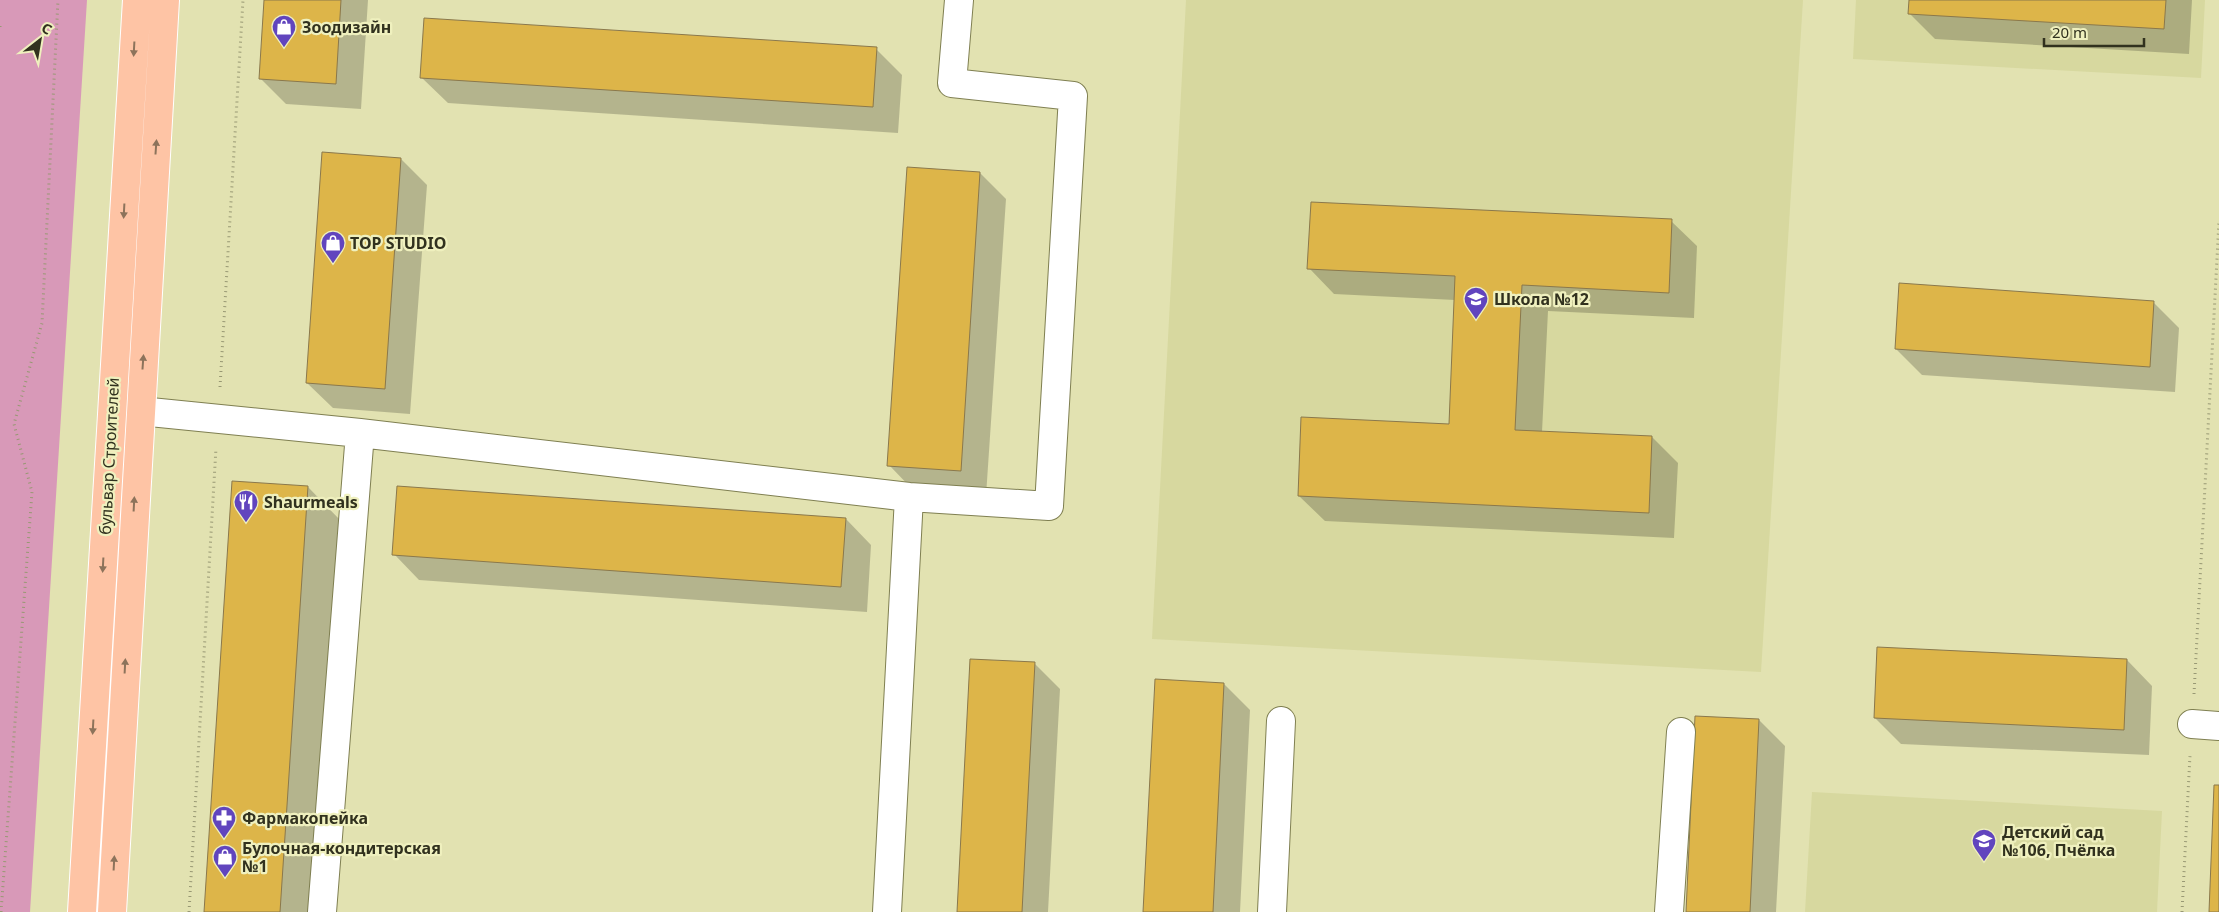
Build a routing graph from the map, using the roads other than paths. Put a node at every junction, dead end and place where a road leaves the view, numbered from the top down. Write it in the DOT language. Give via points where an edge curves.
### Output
graph roads {
  1 [pos="137,0"];
  2 [pos="165,0"];
  3 [pos="959,0"];
  4 [pos="140,411"];
  5 [pos="360,433"];
  6 [pos="909,498"];
  7 [pos="1281,722"];
  8 [pos="2192,724"];
  9 [pos="2219,726"];
  10 [pos="1681,732"];
  11 [pos="82,912"];
  12 [pos="112,912"];
  13 [pos="322,912"];
  14 [pos="887,912"];
  15 [pos="1272,912"];
  16 [pos="1670,912"];
  1 -- 11 [label="main road, бульвар Строителей, one-way"];
  4 -- 2 [label="main road, бульвар Строителей, one-way"];
  3 -- 6 [label="lane" via="952,83 1073,96 1049,506"];
  4 -- 5 [label="lane"];
  12 -- 4 [label="main road, бульвар Строителей, one-way"];
  5 -- 6 [label="lane"];
  5 -- 13 [label="lane"];
  6 -- 14 [label="lane"];
  7 -- 15 [label="lane"];
  8 -- 9 [label="lane"];
  10 -- 16 [label="lane"];
}
